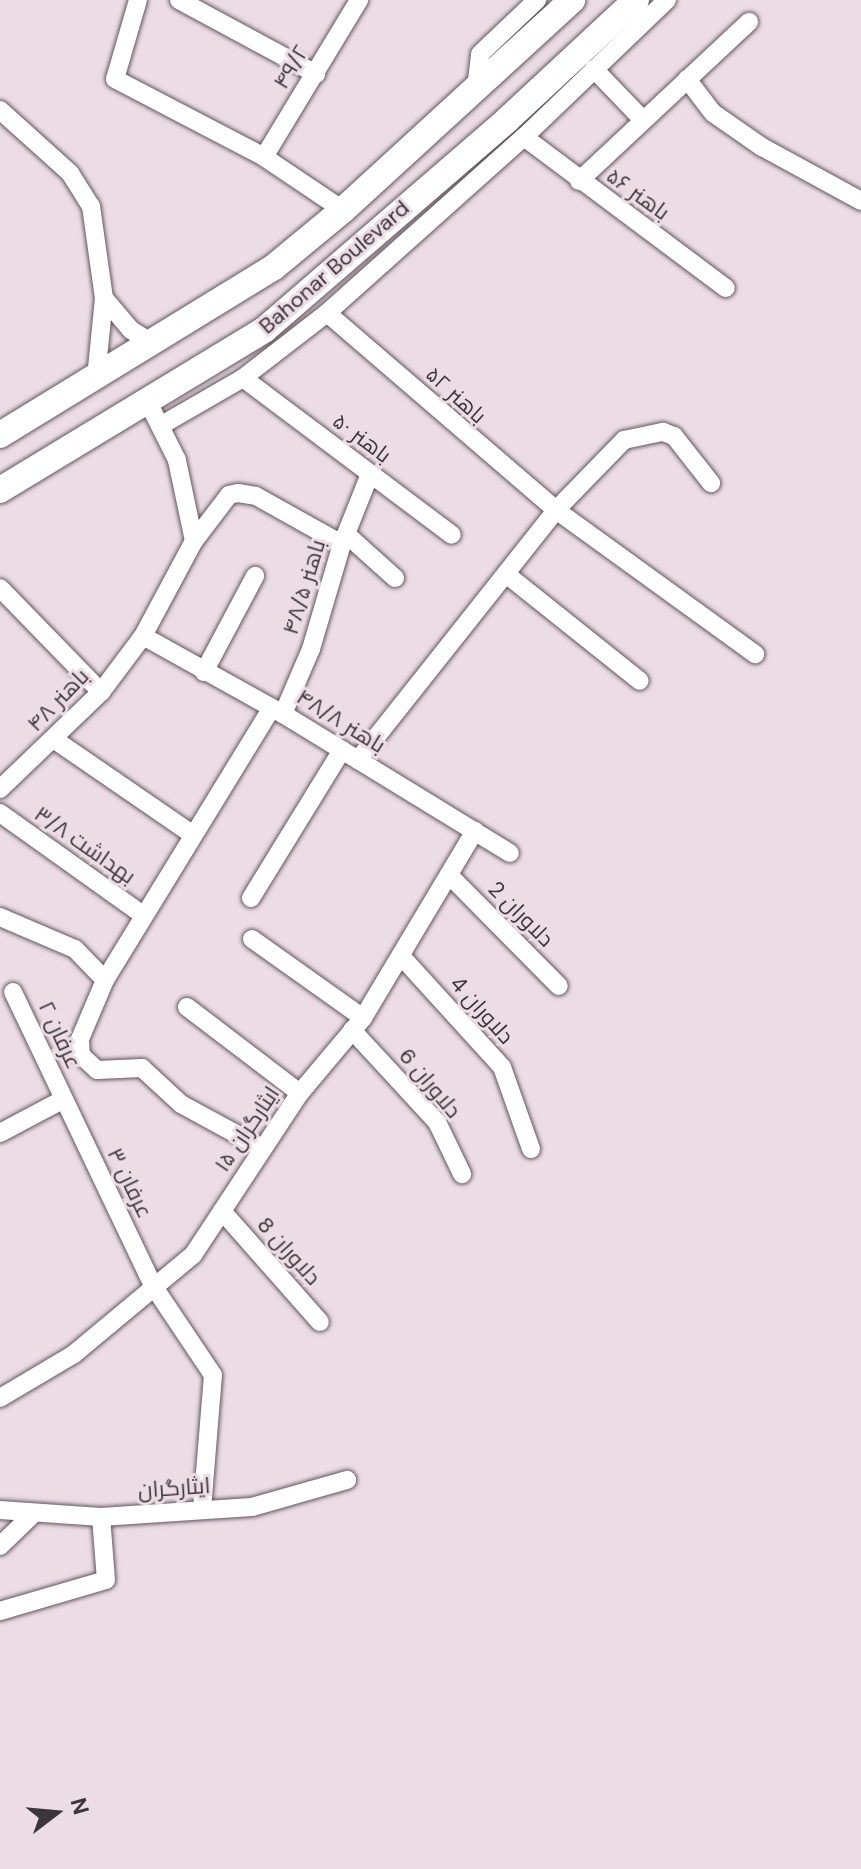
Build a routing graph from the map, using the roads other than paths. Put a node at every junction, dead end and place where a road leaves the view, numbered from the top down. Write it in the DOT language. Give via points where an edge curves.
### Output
graph roads {
  1 [pos="138,0"];
  2 [pos="179,0"];
  3 [pos="359,0"];
  4 [pos="537,0"];
  5 [pos="572,0"];
  6 [pos="636,0"];
  7 [pos="667,0"];
  8 [pos="749,22"];
  9 [pos="594,69"];
  10 [pos="316,74"];
  11 [pos="687,79"];
  12 [pos="476,88"];
  13 [pos="552,94"];
  14 [pos="0,110"];
  15 [pos="643,120"];
  16 [pos="524,137"];
  17 [pos="264,157"];
  18 [pos="579,181"];
  19 [pos="861,201"];
  20 [pos="343,210"];
  21 [pos="726,288"];
  22 [pos="104,298"];
  23 [pos="327,313"];
  24 [pos="273,338"];
  25 [pos="152,343"];
  26 [pos="96,378"];
  27 [pos="243,378"];
  28 [pos="148,402"];
  29 [pos="160,426"];
  30 [pos="0,435"];
  31 [pos="370,474"];
  32 [pos="711,483"];
  33 [pos="0,490"];
  34 [pos="556,510"];
  35 [pos="452,535"];
  36 [pos="344,539"];
  37 [pos="194,541"];
  38 [pos="506,574"];
  39 [pos="255,576"];
  40 [pos="395,578"];
  41 [pos="0,588"];
  42 [pos="143,636"];
  43 [pos="755,654"];
  44 [pos="204,672"];
  45 [pos="640,681"];
  46 [pos="101,692"];
  47 [pos="278,711"];
  48 [pos="55,740"];
  49 [pos="350,755"];
  50 [pos="0,789"];
  51 [pos="0,813"];
  52 [pos="475,831"];
  53 [pos="192,834"];
  54 [pos="510,853"];
  55 [pos="449,875"];
  56 [pos="251,898"];
  57 [pos="143,915"];
  58 [pos="0,917"];
  59 [pos="252,939"];
  60 [pos="401,956"];
  61 [pos="105,980"];
  62 [pos="559,986"];
  63 [pos="13,992"];
  64 [pos="187,1007"];
  65 [pos="358,1024"];
  66 [pos="300,1093"];
  67 [pos="64,1099"];
  68 [pos="0,1133"];
  69 [pos="262,1148"];
  70 [pos="531,1149"];
  71 [pos="462,1174"];
  72 [pos="222,1211"];
  73 [pos="154,1287"];
  74 [pos="320,1322"];
  75 [pos="0,1398"];
  76 [pos="347,1480"];
  77 [pos="0,1510"];
  78 [pos="202,1510"];
  79 [pos="32,1515"];
  80 [pos="101,1517"];
  81 [pos="0,1546"];
  82 [pos="0,1611"];
  1 -- 17 [label="street" via="115,79"];
  2 -- 10 [label="street"];
  3 -- 10 [label="street, ۴۹/۲"];
  4 -- 12 [label="street" via="480,54"];
  5 -- 12 [label="main road, Bahonar Boulevard"];
  6 -- 13 [label="main road, Bahonar Boulevard"];
  7 -- 9 [label="street"];
  8 -- 11 [label="street"];
  9 -- 13 [label="street"];
  9 -- 15 [label="street"];
  10 -- 17 [label="street, ۴۹/۲"];
  11 -- 15 [label="street"];
  11 -- 19 [label="street" via="713,113 750,139"];
  12 -- 20 [label="main road, Bahonar Boulevard"];
  13 -- 16 [label="street"];
  13 -- 24 [label="main road, Bahonar Boulevard"];
  14 -- 22 [label="street" via="70,173 91,206"];
  15 -- 18 [label="street"];
  16 -- 18 [label="street, باهنر ۵۶"];
  16 -- 23 [label="street"];
  17 -- 20 [label="street"];
  18 -- 21 [label="street, باهنر ۵۶"];
  20 -- 25 [label="main road, Bahonar Boulevard" via="274,267"];
  22 -- 25 [label="street" via="131,330"];
  22 -- 26 [label="street"];
  23 -- 24 [label="street"];
  23 -- 34 [label="street, باهنر ۵۲"];
  24 -- 27 [label="street"];
  24 -- 28 [label="main road, Bahonar Boulevard"];
  25 -- 26 [label="main road, Bahonar Boulevard"];
  26 -- 30 [label="main road, Bahonar Boulevard"];
  27 -- 29 [label="street"];
  27 -- 31 [label="street, باهنر ۵۰"];
  28 -- 29 [label="street"];
  28 -- 33 [label="main road, Bahonar Boulevard"];
  29 -- 37 [label="street" via="177,460"];
  31 -- 35 [label="street, باهنر ۵۰"];
  31 -- 36 [label="street, باهنر ۴۸/۵"];
  32 -- 34 [label="street" via="674,436 663,432 624,440"];
  34 -- 38 [label="street"];
  34 -- 43 [label="street, باهنر ۵۲"];
  36 -- 37 [label="street, باهنر ۴۸" via="256,496 238,493 229,495"];
  36 -- 40 [label="street"];
  36 -- 47 [label="street, باهنر ۴۸/۵" via="311,649"];
  37 -- 42 [label="street, باهنر ۴۸"];
  38 -- 45 [label="street"];
  38 -- 49 [label="street"];
  39 -- 44 [label="street"];
  41 -- 46 [label="street"];
  42 -- 44 [label="street, باهنر ۴۸/۸"];
  42 -- 46 [label="street, باهنر ۴۸"];
  44 -- 47 [label="street, باهنر ۴۸/۸"];
  46 -- 48 [label="street, باهنر ۴۸"];
  47 -- 49 [label="street, باهنر ۴۸/۸"];
  47 -- 53 [label="street, باهنر ۴۸/۵"];
  48 -- 50 [label="street, باهنر ۴۸"];
  48 -- 53 [label="street"];
  49 -- 52 [label="street, باهنر ۴۸/۸"];
  49 -- 56 [label="street"];
  51 -- 57 [label="street, بهداشت ۳/۸"];
  52 -- 54 [label="street, باهنر ۴۸/۸"];
  52 -- 55 [label="street, ایثارگران ۱۵"];
  53 -- 57 [label="street, باهنر ۴۸/۵"];
  55 -- 60 [label="street, ایثارگران ۱۵"];
  55 -- 62 [label="street, دلاوران 2"];
  57 -- 61 [label="street, باهنر ۴۸/۵"];
  58 -- 61 [label="street" via="75,949"];
  59 -- 65 [label="street, دلاوران 6"];
  60 -- 65 [label="street, ایثارگران ۱۵"];
  60 -- 70 [label="street, دلاوران 4" via="502,1067"];
  61 -- 69 [label="street, باهنر ۴۸/۵" via="85,1021 81,1055 88,1064 107,1073 142,1068 181,1104"];
  63 -- 67 [label="street, عرفان ۲"];
  64 -- 66 [label="street"];
  65 -- 66 [label="street, ایثارگران ۱۵"];
  65 -- 71 [label="street, دلاوران 6" via="437,1122"];
  66 -- 69 [label="street, ایثارگران ۱۵"];
  67 -- 68 [label="street"];
  67 -- 73 [label="street, عرفان ۳"];
  69 -- 72 [label="street, ایثارگران ۱۵"];
  72 -- 73 [label="street, ایثارگران ۱۵" via="193,1255"];
  72 -- 74 [label="street, دلاوران 8"];
  73 -- 75 [label="street, ایثارگران ۱۵" via="74,1354"];
  73 -- 78 [label="street, عرفان ۳" via="213,1375"];
  76 -- 78 [label="street, ایثارگران" via="252,1507"];
  77 -- 79 [label="street, ایثارگران"];
  78 -- 80 [label="street, ایثارگران"];
  79 -- 80 [label="street, ایثارگران"];
  79 -- 81 [label="street"];
  80 -- 82 [label="street" via="106,1580"];
}
